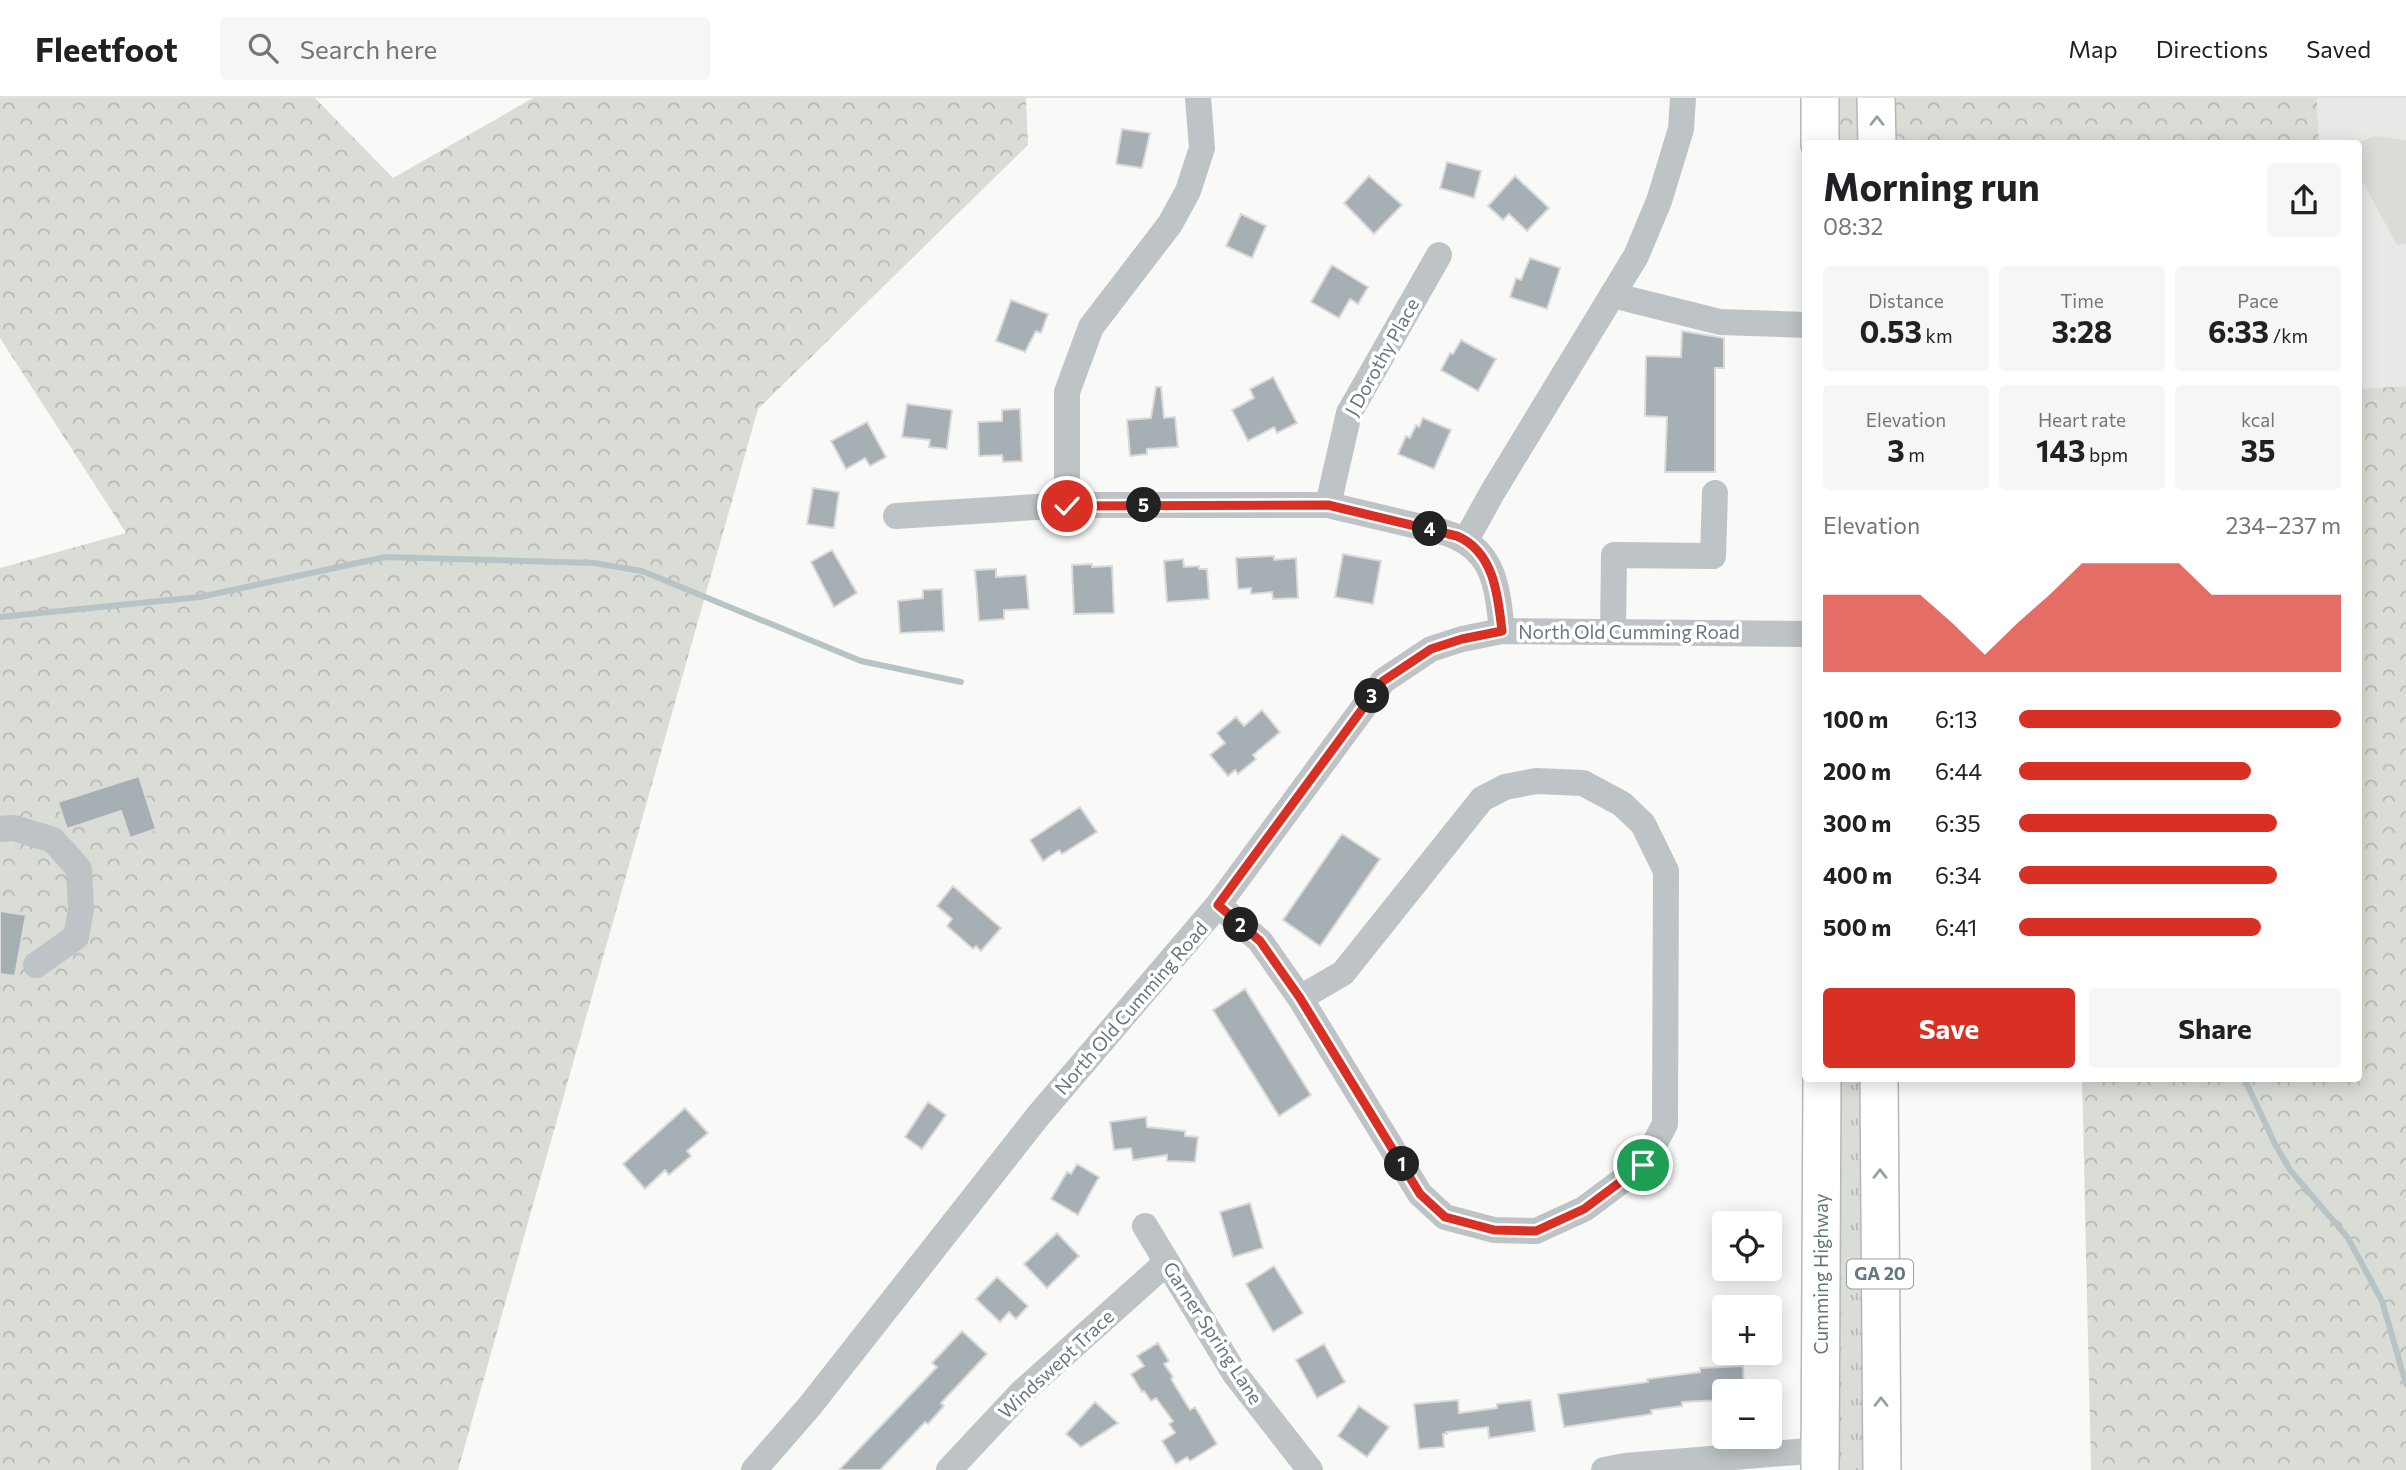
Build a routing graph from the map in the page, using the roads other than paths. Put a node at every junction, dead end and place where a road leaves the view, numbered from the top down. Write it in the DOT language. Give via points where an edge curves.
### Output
graph roads {
  1 [pos="1198,98"];
  2 [pos="1683,98"];
  3 [pos="1820,98"];
  4 [pos="1877,98"];
  5 [pos="1820,140"];
  6 [pos="1877,140"];
  7 [pos="1439,255"];
  8 [pos="1612,295"];
  9 [pos="1802,325"];
  10 [pos="1715,493"];
  11 [pos="1328,505"];
  12 [pos="1067,506"];
  13 [pos="896,516"];
  14 [pos="1466,540"];
  15 [pos="1502,631"];
  16 [pos="1613,632"];
  17 [pos="1802,634"];
  18 [pos="0,829"];
  19 [pos="1218,905"];
  20 [pos="36,965"];
  21 [pos="1300,998"];
  22 [pos="1822,1082"];
  23 [pos="1879,1082"];
  24 [pos="1145,1226"];
  25 [pos="1167,1262"];
  26 [pos="1820,1460"];
  27 [pos="958,1467"];
  28 [pos="1619,1469"];
  29 [pos="754,1470"];
  30 [pos="1310,1470"];
  31 [pos="1882,1470"];
  1 -- 12 [label="street" via="1202,149 1188,191 1170,224 1091,327 1067,392"];
  2 -- 8 [label="street" via="1681,129 1659,201 1636,256"];
  3 -- 5 [label="highway"];
  6 -- 4 [label="highway, one-way"];
  7 -- 11 [label="street, J Dorothy Place" via="1349,413"];
  8 -- 9 [label="street" via="1720,322"];
  8 -- 14 [label="street"];
  10 -- 16 [label="street" via="1713,556 1614,555"];
  11 -- 12 [label="street"];
  11 -- 14 [label="street"];
  12 -- 13 [label="street"];
  14 -- 15 [label="street" via="1489,569"];
  15 -- 16 [label="street, North Old Cumming Road"];
  15 -- 19 [label="street, North Old Cumming Road" via="1431,649 1383,681"];
  16 -- 17 [label="street, North Old Cumming Road"];
  18 -- 20 [label="street" via="13,828 53,840 79,869 82,909 76,937"];
  19 -- 21 [label="street" via="1260,941"];
  19 -- 29 [label="street, North Old Cumming Road" via="1038,1116"];
  21 -- 21 [label="street" via="1420,1194 1445,1217 1494,1230 1536,1231 1584,1209 1643,1165 1665,1124 1666,870 1643,824 1622,804 1583,783 1536,781 1505,787 1482,799 1343,973"];
  22 -- 26 [label="highway, Cumming Highway / GA 20"];
  31 -- 23 [label="highway, GA 20, one-way"];
  24 -- 25 [label="street, Garner Spring Lane"];
  25 -- 27 [label="street, Windswept Trace" via="1022,1392"];
  25 -- 30 [label="street, Garner Spring Lane" via="1235,1374"];
  26 -- 28 [label="street"];
}
